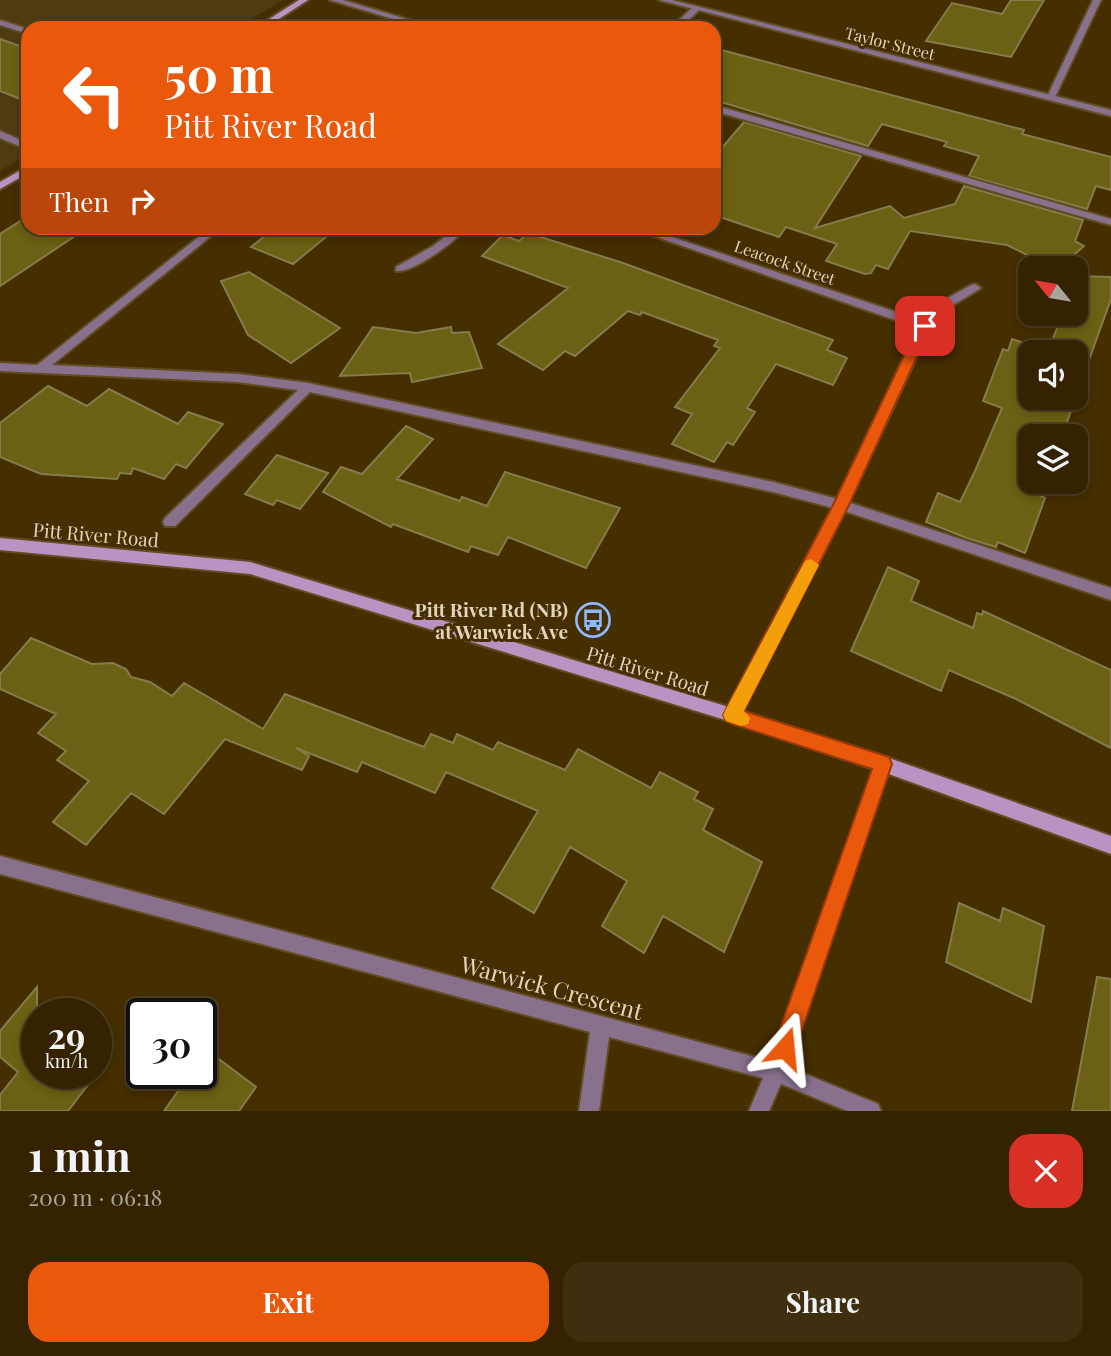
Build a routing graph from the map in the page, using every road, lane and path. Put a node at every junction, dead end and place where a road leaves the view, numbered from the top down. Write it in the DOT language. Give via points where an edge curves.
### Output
graph roads {
  1 [pos="304,0"];
  2 [pos="334,0"];
  3 [pos="663,0"];
  4 [pos="1097,0"];
  5 [pos="679,2"];
  6 [pos="696,9"];
  7 [pos="270,21"];
  8 [pos="408,21"];
  9 [pos="683,21"];
  10 [pos="0,22"];
  11 [pos="21,30"];
  12 [pos="1051,97"];
  13 [pos="721,110"];
  14 [pos="1111,113"];
  15 [pos="0,134"];
  16 [pos="21,144"];
  17 [pos="21,173"];
  18 [pos="0,186"];
  19 [pos="1111,222"];
  20 [pos="207,235"];
  21 [pos="453,235"];
  22 [pos="657,235"];
  23 [pos="400,269"];
  24 [pos="975,288"];
  25 [pos="925,326"];
  26 [pos="0,367"];
  27 [pos="39,369"];
  28 [pos="308,387"];
  29 [pos="841,505"];
  30 [pos="170,522"];
  31 [pos="0,544"];
  32 [pos="1111,594"];
  33 [pos="732,715"];
  34 [pos="883,764"];
  35 [pos="1111,845"];
  36 [pos="0,865"];
  37 [pos="601,1025"];
  38 [pos="776,1072"];
  39 [pos="589,1111"];
  40 [pos="759,1111"];
  41 [pos="871,1111"];
  1 -- 7 [label="main road"];
  2 -- 8 [label="street"];
  3 -- 5 [label="street, Taylor Street"];
  4 -- 12 [label="street"];
  5 -- 6 [label="street, Taylor Street"];
  6 -- 9 [label="street"];
  6 -- 12 [label="street, Taylor Street"];
  10 -- 11 [label="street"];
  12 -- 14 [label="street, Taylor Street"];
  13 -- 19 [label="street"];
  15 -- 16 [label="street"];
  17 -- 18 [label="main road"];
  20 -- 27 [label="street"];
  21 -- 23 [label="street"];
  22 -- 25 [label="street, Leacock Street"];
  24 -- 25 [label="street" via="941,307"];
  25 -- 29 [label="street"];
  26 -- 27 [label="street"];
  27 -- 28 [label="street" via="238,378"];
  28 -- 29 [label="street"];
  28 -- 30 [label="street"];
  29 -- 32 [label="street"];
  29 -- 33 [label="street"];
  31 -- 33 [label="main road, Pitt River Road" via="250,568"];
  33 -- 34 [label="main road, Pitt River Road"];
  34 -- 35 [label="main road, Pitt River Road"];
  34 -- 38 [label="street"];
  36 -- 37 [label="street, Warwick Crescent"];
  37 -- 38 [label="street, Warwick Crescent"];
  37 -- 39 [label="street"];
  38 -- 40 [label="street"];
  38 -- 41 [label="street, Warwick Crescent"];
}
